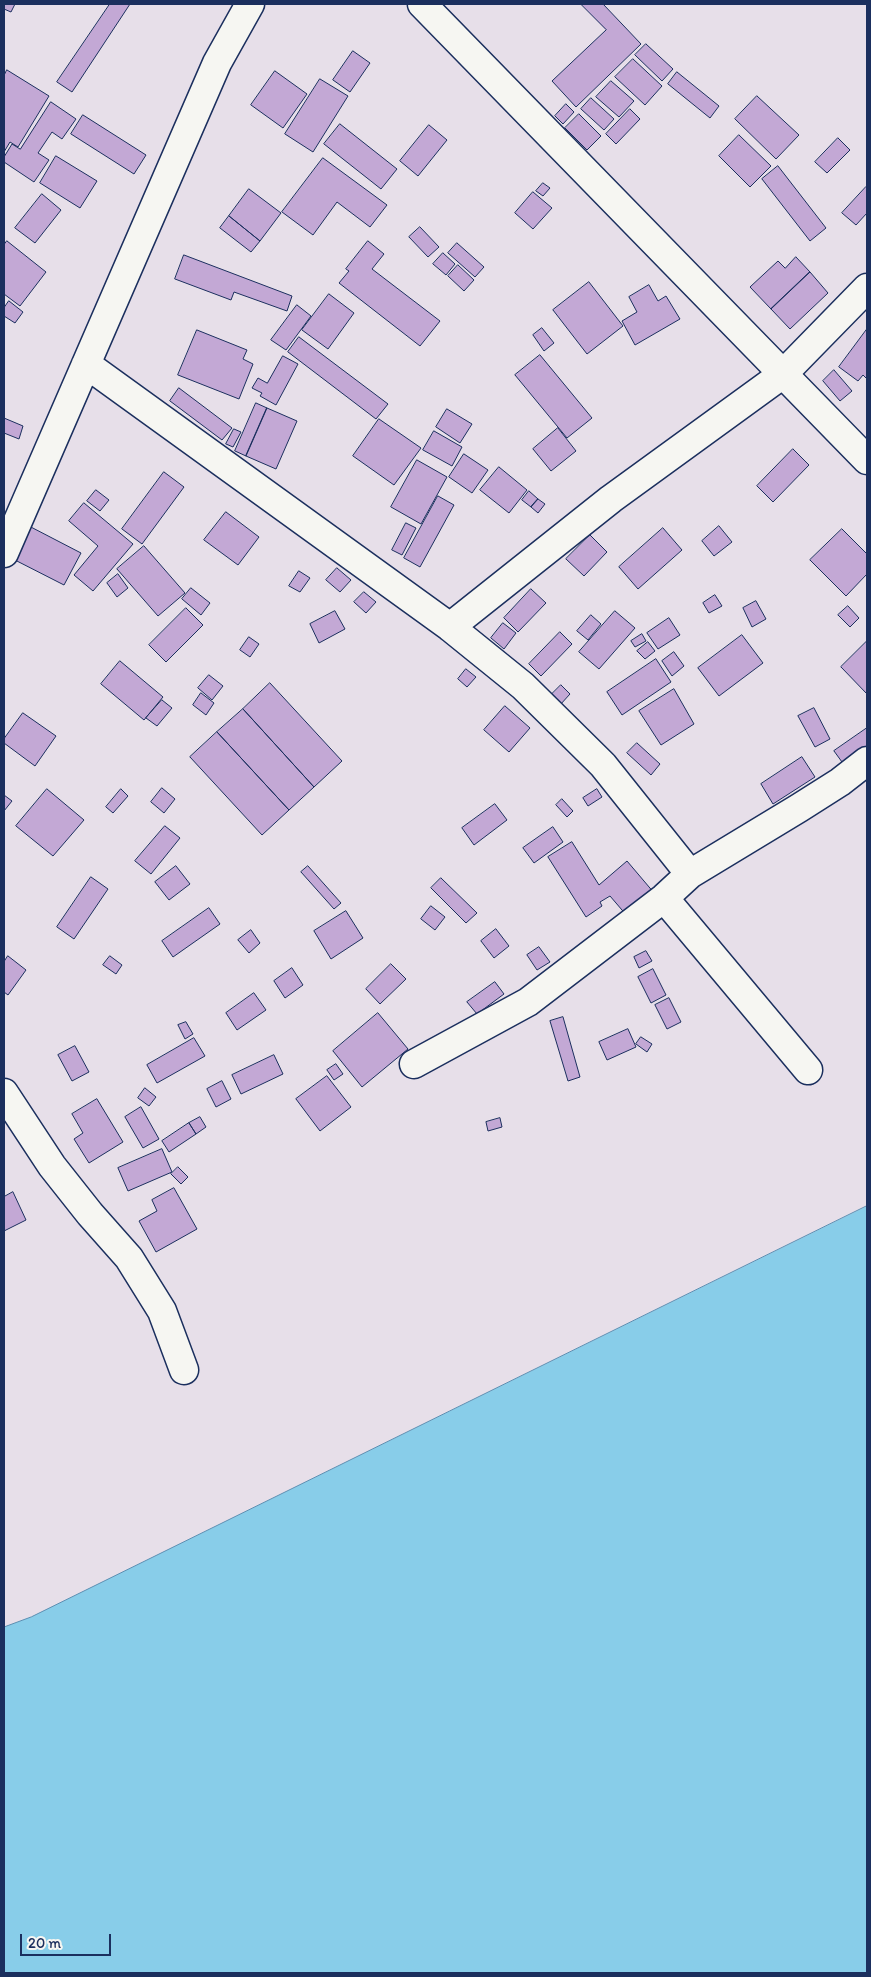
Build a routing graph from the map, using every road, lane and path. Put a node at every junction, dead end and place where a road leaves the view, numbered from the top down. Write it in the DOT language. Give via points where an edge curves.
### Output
graph roads {
  1 [pos="250,4"];
  2 [pos="422,4"];
  3 [pos="867,288"];
  4 [pos="86,364"];
  5 [pos="783,374"];
  6 [pos="867,460"];
  7 [pos="4,553"];
  8 [pos="450,627"];
  9 [pos="867,761"];
  10 [pos="690,874"];
  11 [pos="664,898"];
  12 [pos="414,1064"];
  13 [pos="808,1070"];
  14 [pos="4,1093"];
  15 [pos="184,1370"];
  1 -- 4 [label="street" via="217,63"];
  2 -- 5 [label="street"];
  3 -- 5 [label="street"];
  4 -- 7 [label="street"];
  4 -- 8 [label="street"];
  5 -- 6 [label="street"];
  5 -- 8 [label="street" via="610,499"];
  8 -- 10 [label="street" via="523,686 603,765"];
  9 -- 10 [label="street" via="840,782"];
  10 -- 11 [label="street"];
  11 -- 12 [label="street" via="528,1002"];
  11 -- 13 [label="street"];
  14 -- 15 [label="street" via="52,1166 129,1258 162,1311"];
}
